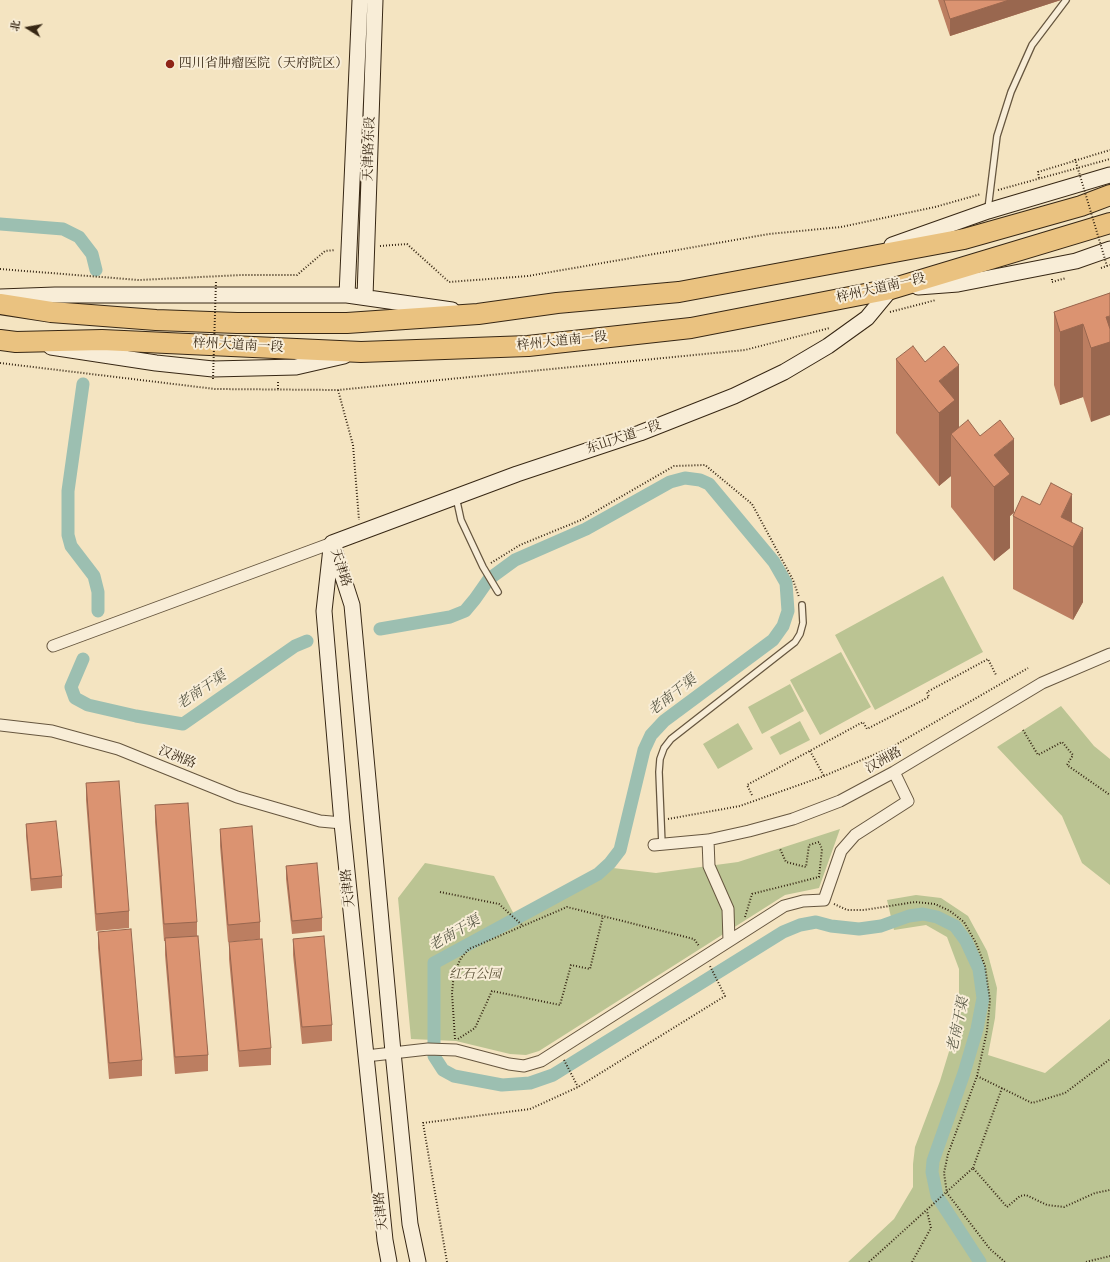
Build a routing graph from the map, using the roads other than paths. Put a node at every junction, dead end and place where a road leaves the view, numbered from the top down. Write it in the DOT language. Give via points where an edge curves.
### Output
graph roads {
  1 [pos="360,0"];
  2 [pos="375,0"];
  3 [pos="1066,0"];
  4 [pos="1110,175"];
  5 [pos="1110,195"];
  6 [pos="988,211"];
  7 [pos="1110,223"];
  8 [pos="1110,249"];
  9 [pos="852,260"];
  10 [pos="892,289"];
  11 [pos="347,295"];
  12 [pos="0,297"];
  13 [pos="365,297"];
  14 [pos="0,304"];
  15 [pos="478,314"];
  16 [pos="8,341"];
  17 [pos="456,497"];
  18 [pos="332,543"];
  19 [pos="498,592"];
  20 [pos="802,605"];
  21 [pos="53,646"];
  22 [pos="1110,654"];
  23 [pos="0,725"];
  24 [pos="894,772"];
  25 [pos="342,824"];
  26 [pos="708,840"];
  27 [pos="658,845"];
  28 [pos="729,941"];
  29 [pos="393,1052"];
  30 [pos="366,1056"];
  31 [pos="389,1262"];
  32 [pos="418,1262"];
  1 -- 11 [label="street, 天津路东段"];
  2 -- 13 [label="street, 天津路东段"];
  3 -- 6 [label="lane" via="1032,46 1010,92 997,136"];
  4 -- 6 [label="street"];
  5 -- 9 [label="highway, 梓州大道南一段" via="1081,206 964,239"];
  6 -- 9 [label="street"];
  7 -- 10 [label="highway, 梓州大道南一段"];
  8 -- 10 [label="street" via="1076,261 958,284"];
  9 -- 15 [label="highway, 梓州大道南一段" via="679,292 557,303"];
  10 -- 16 [label="highway, 梓州大道南一段" via="691,328 528,346 361,352 102,340"];
  10 -- 17 [label="street, 东山大道一段" via="867,318 828,346 784,372 734,396 640,433 516,474"];
  11 -- 12 [label="street"];
  11 -- 13 [label="street"];
  13 -- 15 [label="street"];
  14 -- 15 [label="highway, 梓州大道南一段" via="51,312 156,320 237,322 347,323"];
  17 -- 18 [label="street, 东山大道一段"];
  17 -- 19 [label="lane" via="461,520"];
  18 -- 21 [label="street"];
  18 -- 25 [label="street, 天津路" via="324,611"];
  18 -- 29 [label="street, 天津路" via="352,605"];
  20 -- 27 [label="lane" via="803,623 795,642 671,739 664,748 659,772 661,820"];
  22 -- 24 [label="street, 汉洲路" via="1042,683"];
  23 -- 25 [label="street, 汉洲路" via="52,731 118,748 237,797 320,821"];
  24 -- 26 [label="street, 汉洲路" via="840,801 793,819"];
  24 -- 28 [label="street" via="908,801 855,835 841,851 824,900 802,901 784,906"];
  25 -- 30 [label="street, 天津路"];
  26 -- 27 [label="street, 汉洲路"];
  26 -- 28 [label="street" via="709,866 728,909"];
  28 -- 29 [label="street" via="541,1061 524,1066 456,1050"];
  29 -- 30 [label="street"];
  29 -- 32 [label="street, 天津路" via="410,1224"];
  30 -- 31 [label="street, 天津路"];
}
